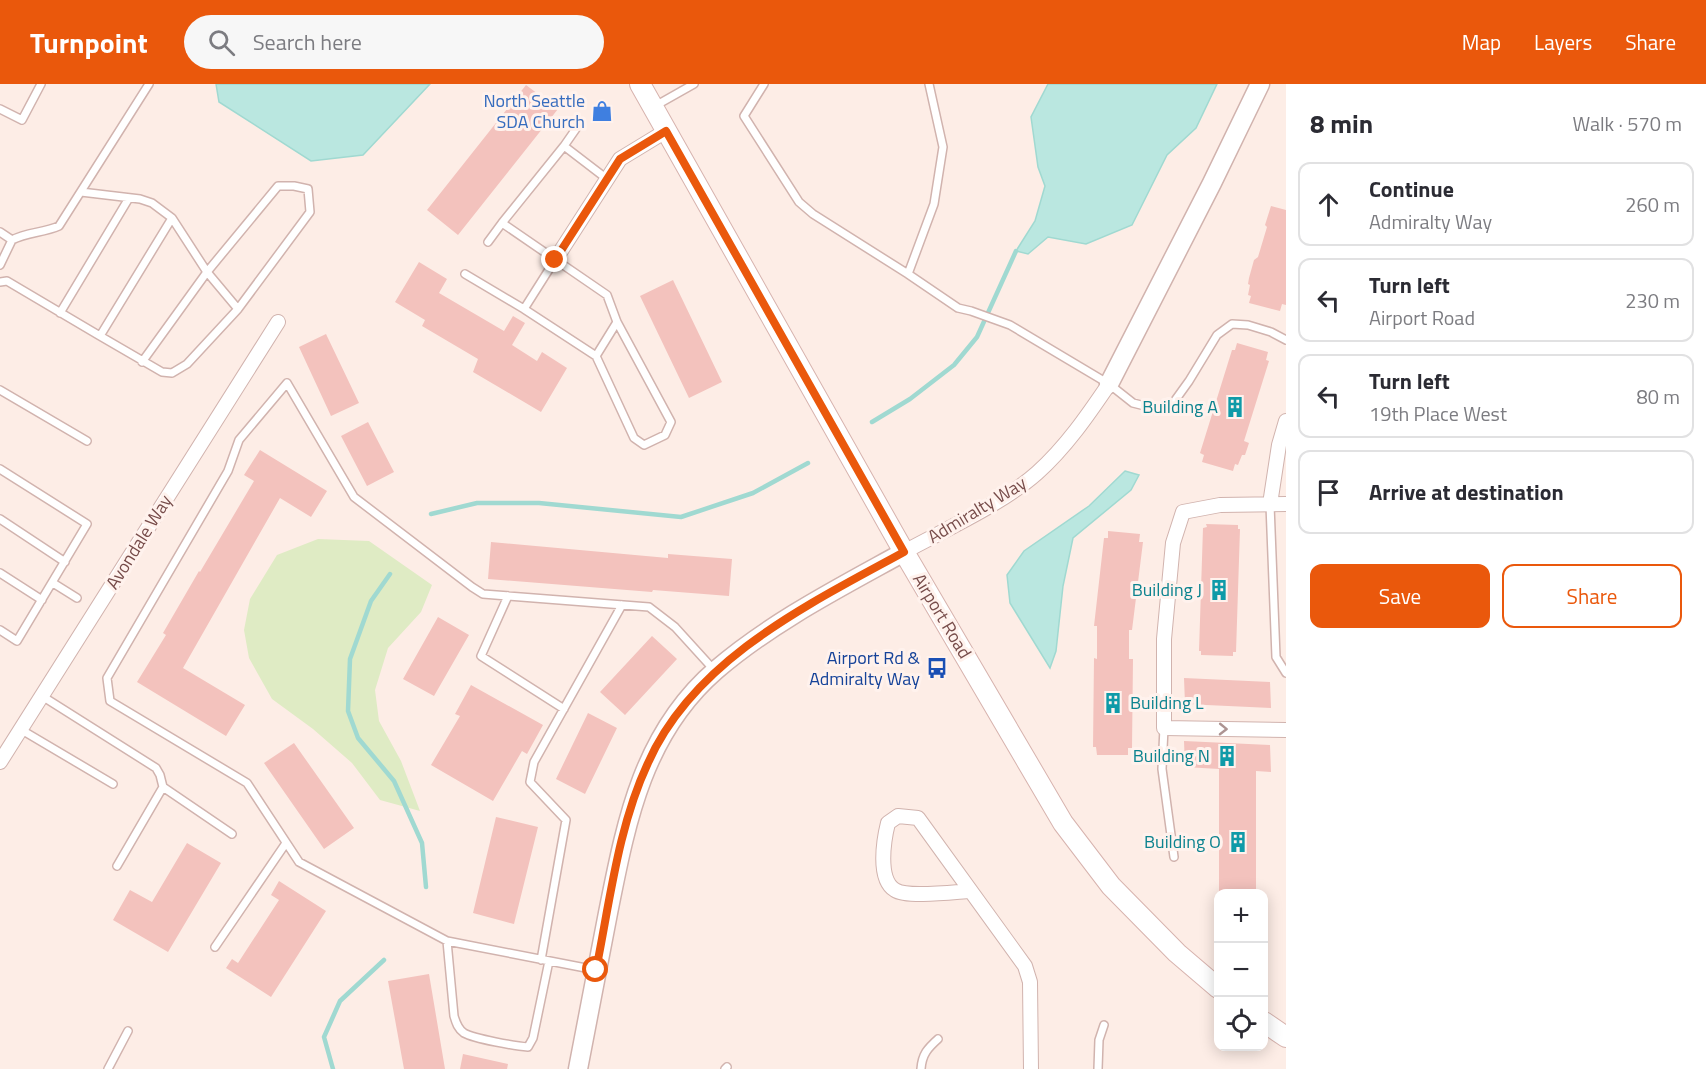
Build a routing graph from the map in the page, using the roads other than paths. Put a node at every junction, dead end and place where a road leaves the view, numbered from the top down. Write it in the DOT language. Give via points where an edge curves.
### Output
graph roads {
  1 [pos="41,84"];
  2 [pos="149,84"];
  3 [pos="640,84"];
  4 [pos="694,84"];
  5 [pos="764,84"];
  6 [pos="929,84"];
  7 [pos="1260,84"];
  8 [pos="653,107"];
  9 [pos="0,109"];
  10 [pos="580,123"];
  11 [pos="666,131"];
  12 [pos="564,146"];
  13 [pos="607,179"];
  14 [pos="81,192"];
  15 [pos="129,198"];
  16 [pos="172,218"];
  17 [pos="502,224"];
  18 [pos="0,232"];
  19 [pos="12,240"];
  20 [pos="488,242"];
  21 [pos="555,260"];
  22 [pos="0,265"];
  23 [pos="207,272"];
  24 [pos="465,274"];
  25 [pos="908,274"];
  26 [pos="0,282"];
  27 [pos="238,309"];
  28 [pos="524,309"];
  29 [pos="60,313"];
  30 [pos="278,322"];
  31 [pos="617,322"];
  32 [pos="100,336"];
  33 [pos="1286,340"];
  34 [pos="596,356"];
  35 [pos="142,362"];
  36 [pos="1109,384"];
  37 [pos="0,390"];
  38 [pos="1286,421"];
  39 [pos="87,441"];
  40 [pos="0,469"];
  41 [pos="1270,504"];
  42 [pos="1286,504"];
  43 [pos="0,519"];
  44 [pos="904,552"];
  45 [pos="65,562"];
  46 [pos="0,573"];
  47 [pos="53,583"];
  48 [pos="508,596"];
  49 [pos="77,598"];
  50 [pos="42,600"];
  51 [pos="622,605"];
  52 [pos="0,630"];
  53 [pos="715,671"];
  54 [pos="1286,673"];
  55 [pos="42,696"];
  56 [pos="564,710"];
  57 [pos="1164,728"];
  58 [pos="20,729"];
  59 [pos="1286,730"];
  60 [pos="0,762"];
  61 [pos="113,784"];
  62 [pos="163,787"];
  63 [pos="232,834"];
  64 [pos="286,843"];
  65 [pos="1174,857"];
  66 [pos="117,866"];
  67 [pos="970,891"];
  68 [pos="447,941"];
  69 [pos="215,947"];
  70 [pos="541,960"];
  71 [pos="549,961"];
  72 [pos="596,970"];
  73 [pos="1214,985"];
  74 [pos="1104,1025"];
  75 [pos="1268,1025"];
  76 [pos="128,1031"];
  77 [pos="1286,1037"];
  78 [pos="938,1039"];
  79 [pos="108,1069"];
  80 [pos="578,1069"];
  81 [pos="921,1069"];
  82 [pos="1031,1069"];
  83 [pos="1098,1069"];
  1 -- 9 [label="lane" via="22,120"];
  2 -- 14 [label="lane"];
  3 -- 8 [label="main road, Airport Road"];
  4 -- 8 [label="lane"];
  5 -- 25 [label="lane" via="744,116 799,202"];
  6 -- 25 [label="lane" via="942,147 934,204"];
  7 -- 36 [label="street, Admiralty Way"];
  8 -- 11 [label="main road, Airport Road"];
  10 -- 12 [label="lane"];
  11 -- 13 [label="street" via="620,159"];
  11 -- 44 [label="main road, Airport Road"];
  12 -- 13 [label="lane"];
  12 -- 17 [label="lane"];
  13 -- 21 [label="street"];
  14 -- 15 [label="lane"];
  14 -- 19 [label="lane" via="59,226"];
  15 -- 16 [label="lane" via="152,203"];
  15 -- 29 [label="lane"];
  16 -- 23 [label="lane"];
  16 -- 32 [label="lane"];
  17 -- 20 [label="lane"];
  17 -- 21 [label="lane"];
  18 -- 19 [label="lane"];
  19 -- 22 [label="lane"];
  21 -- 28 [label="lane"];
  21 -- 31 [label="lane" via="607,295"];
  23 -- 27 [label="lane"];
  23 -- 27 [label="lane" via="278,186 308,189 310,212"];
  23 -- 35 [label="lane"];
  24 -- 28 [label="lane"];
  25 -- 36 [label="lane" via="958,308 1010,325"];
  26 -- 29 [label="lane" via="7,281"];
  27 -- 35 [label="lane" via="187,364 172,373"];
  28 -- 34 [label="lane"];
  29 -- 32 [label="lane"];
  30 -- 55 [label="street, Avondale Way"];
  31 -- 34 [label="lane"];
  31 -- 34 [label="lane" via="671,422 665,435 644,445 634,438"];
  32 -- 35 [label="lane"];
  33 -- 36 [label="lane" via="1248,325 1232,324 1217,334 1171,406 1157,409 1133,403"];
  36 -- 44 [label="street, Admiralty Way" via="1062,448 1036,474 1000,499"];
  37 -- 39 [label="lane"];
  38 -- 41 [label="street"];
  40 -- 45 [label="lane" via="87,524"];
  41 -- 42 [label="street"];
  41 -- 54 [label="lane" via="1276,657"];
  41 -- 57 [label="street" via="1220,505 1183,512 1173,543 1164,639"];
  43 -- 45 [label="lane"];
  44 -- 53 [label="street, Admiralty Way" via="817,600"];
  44 -- 73 [label="main road, Airport Road" via="1063,823 1111,886"];
  45 -- 47 [label="lane"];
  46 -- 50 [label="lane"];
  47 -- 49 [label="lane"];
  47 -- 50 [label="lane"];
  48 -- 51 [label="lane"];
  48 -- 56 [label="lane" via="481,656"];
  48 -- 64 [label="lane" via="483,594 472,587 354,497 287,383 239,440 228,471 107,678 110,701 247,783"];
  50 -- 52 [label="lane" via="17,641"];
  51 -- 53 [label="lane" via="649,607 675,627"];
  51 -- 56 [label="lane"];
  53 -- 72 [label="street, Admiralty Way" via="668,725 641,778 625,829"];
  55 -- 58 [label="street, Avondale Way"];
  55 -- 62 [label="lane" via="156,768"];
  56 -- 70 [label="lane" via="534,762 530,782 566,820"];
  57 -- 59 [label="street, one-way"];
  57 -- 65 [label="lane" via="1162,769"];
  58 -- 60 [label="street, Avondale Way"];
  58 -- 61 [label="lane"];
  62 -- 63 [label="lane"];
  62 -- 66 [label="lane"];
  64 -- 68 [label="lane" via="299,862"];
  64 -- 69 [label="lane"];
  67 -- 67 [label="street" via="918,818 898,816 888,823 883,844 885,876 893,890 905,894"];
  67 -- 82 [label="street" via="1025,966 1030,982"];
  68 -- 70 [label="lane"];
  68 -- 71 [label="lane" via="457,1026 464,1033 514,1046 528,1047 533,1038"];
  70 -- 71 [label="lane"];
  71 -- 72 [label="lane"];
  72 -- 80 [label="street, Admiralty Way"];
  74 -- 83 [label="lane"];
  75 -- 77 [label="main road"];
  76 -- 79 [label="lane"];
  78 -- 81 [label="lane" via="925,1051"];
}
